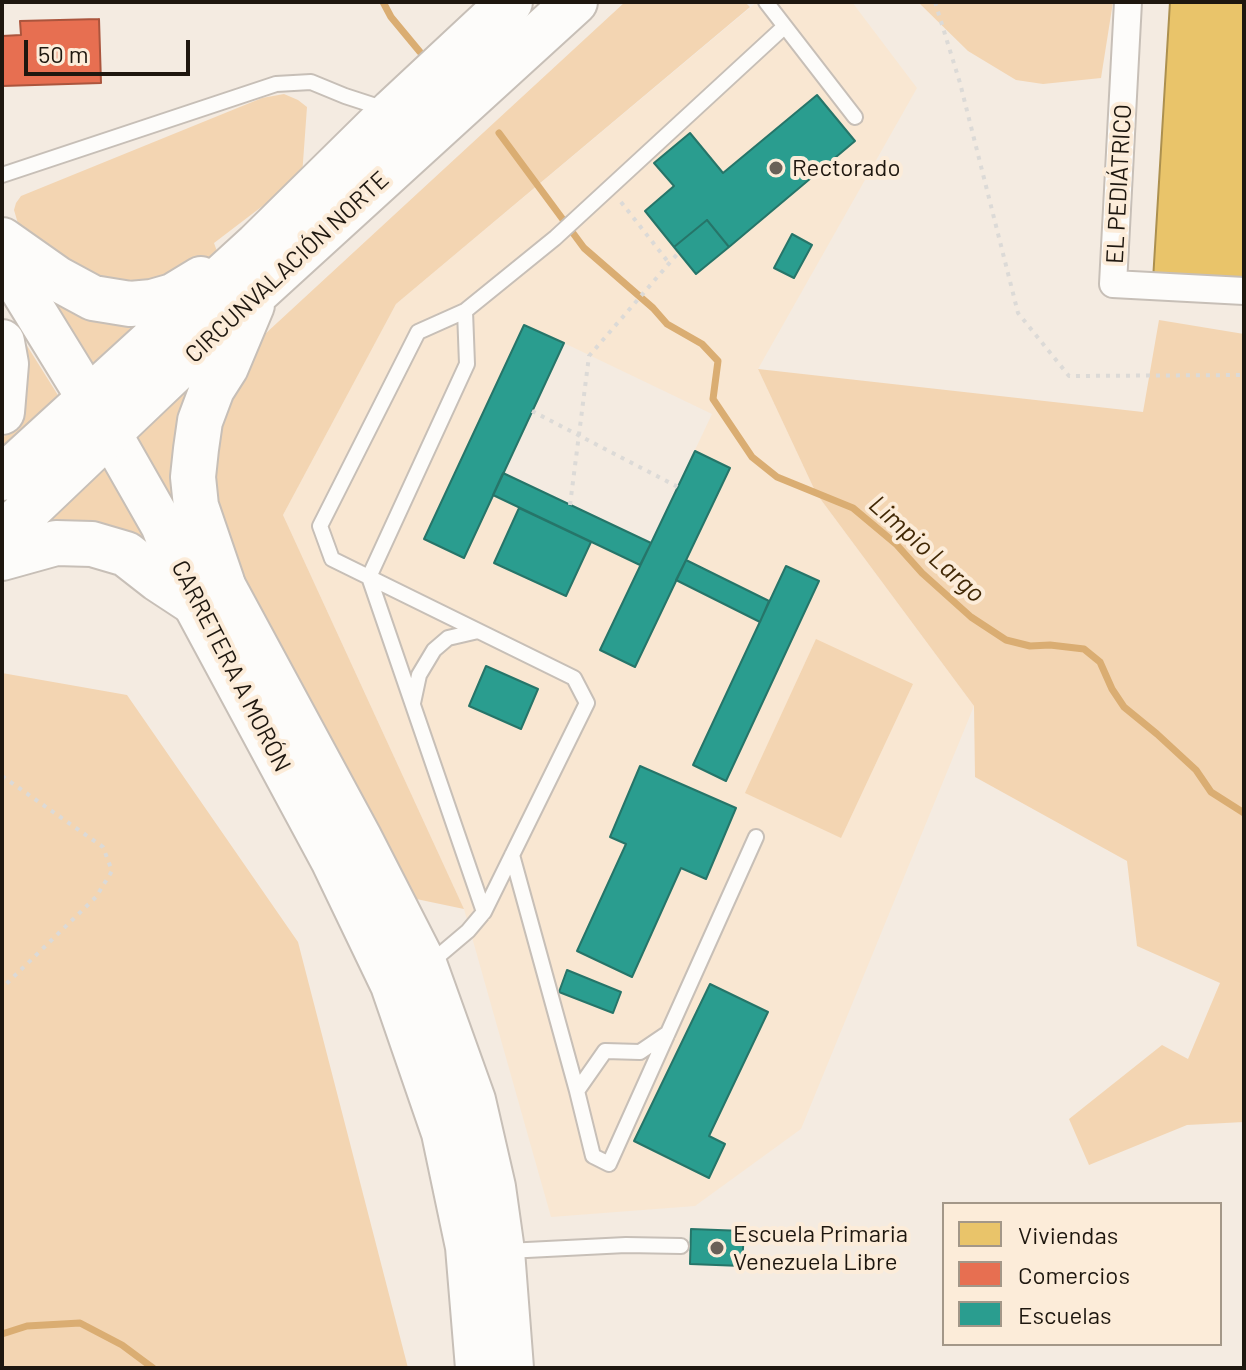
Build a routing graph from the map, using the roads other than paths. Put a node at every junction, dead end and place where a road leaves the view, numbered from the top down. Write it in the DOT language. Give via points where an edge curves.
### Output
graph roads {
  1 [pos="510,2"];
  2 [pos="575,2"];
  3 [pos="766,2"];
  4 [pos="1128,2"];
  5 [pos="528,20"];
  6 [pos="784,27"];
  7 [pos="855,117"];
  8 [pos="412,122"];
  9 [pos="2,175"];
  10 [pos="2,240"];
  11 [pos="257,245"];
  12 [pos="2,258"];
  13 [pos="258,291"];
  14 [pos="1244,291"];
  15 [pos="465,311"];
  16 [pos="2,342"];
  17 [pos="2,412"];
  18 [pos="98,416"];
  19 [pos="2,478"];
  20 [pos="2,535"];
  21 [pos="2,558"];
  22 [pos="369,577"];
  23 [pos="207,592"];
  24 [pos="478,631"];
  25 [pos="413,703"];
  26 [pos="756,837"];
  27 [pos="512,855"];
  28 [pos="484,912"];
  29 [pos="409,976"];
  30 [pos="668,1033"];
  31 [pos="577,1091"];
  32 [pos="681,1246"];
  33 [pos="503,1251"];
  34 [pos="477,1368"];
  35 [pos="512,1368"];
  1 -- 8 [label="highway, CIRCUNVALACIÓN NORTE"];
  2 -- 5 [label="highway, CIRCUNVALACIÓN NORTE"];
  3 -- 6 [label="lane"];
  4 -- 14 [label="street, EL PEDIÁTRICO" via="1113,284"];
  5 -- 8 [label="highway, CIRCUNVALACIÓN NORTE"];
  6 -- 7 [label="lane"];
  6 -- 15 [label="lane" via="574,222"];
  8 -- 9 [label="lane" via="311,82 276,84"];
  8 -- 11 [label="highway, CIRCUNVALACIÓN NORTE"];
  8 -- 13 [label="highway, CIRCUNVALACIÓN NORTE"];
  10 -- 11 [label="highway" via="93,298 130,304 173,296"];
  11 -- 18 [label="highway, CIRCUNVALACIÓN NORTE"];
  12 -- 18 [label="main road, CARRETERA A MORÓN"];
  13 -- 18 [label="highway, CIRCUNVALACIÓN NORTE"];
  13 -- 23 [label="highway" via="200,421 193,477"];
  15 -- 22 [label="lane" via="467,364"];
  15 -- 22 [label="lane" via="418,332 320,526 332,559"];
  16 -- 17 [label="highway"];
  18 -- 19 [label="highway, CIRCUNVALACIÓN NORTE"];
  18 -- 20 [label="highway, CIRCUNVALACIÓN NORTE"];
  18 -- 23 [label="main road, CARRETERA A MORÓN"];
  21 -- 23 [label="highway" via="56,543 92,544 126,554 158,579"];
  22 -- 24 [label="lane"];
  22 -- 25 [label="lane"];
  23 -- 29 [label="main road, CARRETERA A MORÓN" via="332,860"];
  24 -- 25 [label="lane" via="448,638 434,650 419,675"];
  24 -- 27 [label="lane" via="574,678 587,703"];
  25 -- 28 [label="lane"];
  26 -- 30 [label="lane"];
  27 -- 28 [label="lane"];
  27 -- 31 [label="lane"];
  28 -- 29 [label="lane" via="468,931"];
  29 -- 33 [label="main road, CARRETERA A MORÓN" via="474,1100"];
  29 -- 34 [label="main road, CARRETERA A MORÓN" via="467,1247"];
  30 -- 31 [label="lane" via="640,1052 605,1051"];
  30 -- 31 [label="lane" via="609,1164 593,1156"];
  32 -- 33 [label="lane"];
  33 -- 35 [label="main road, CARRETERA A MORÓN"];
}
